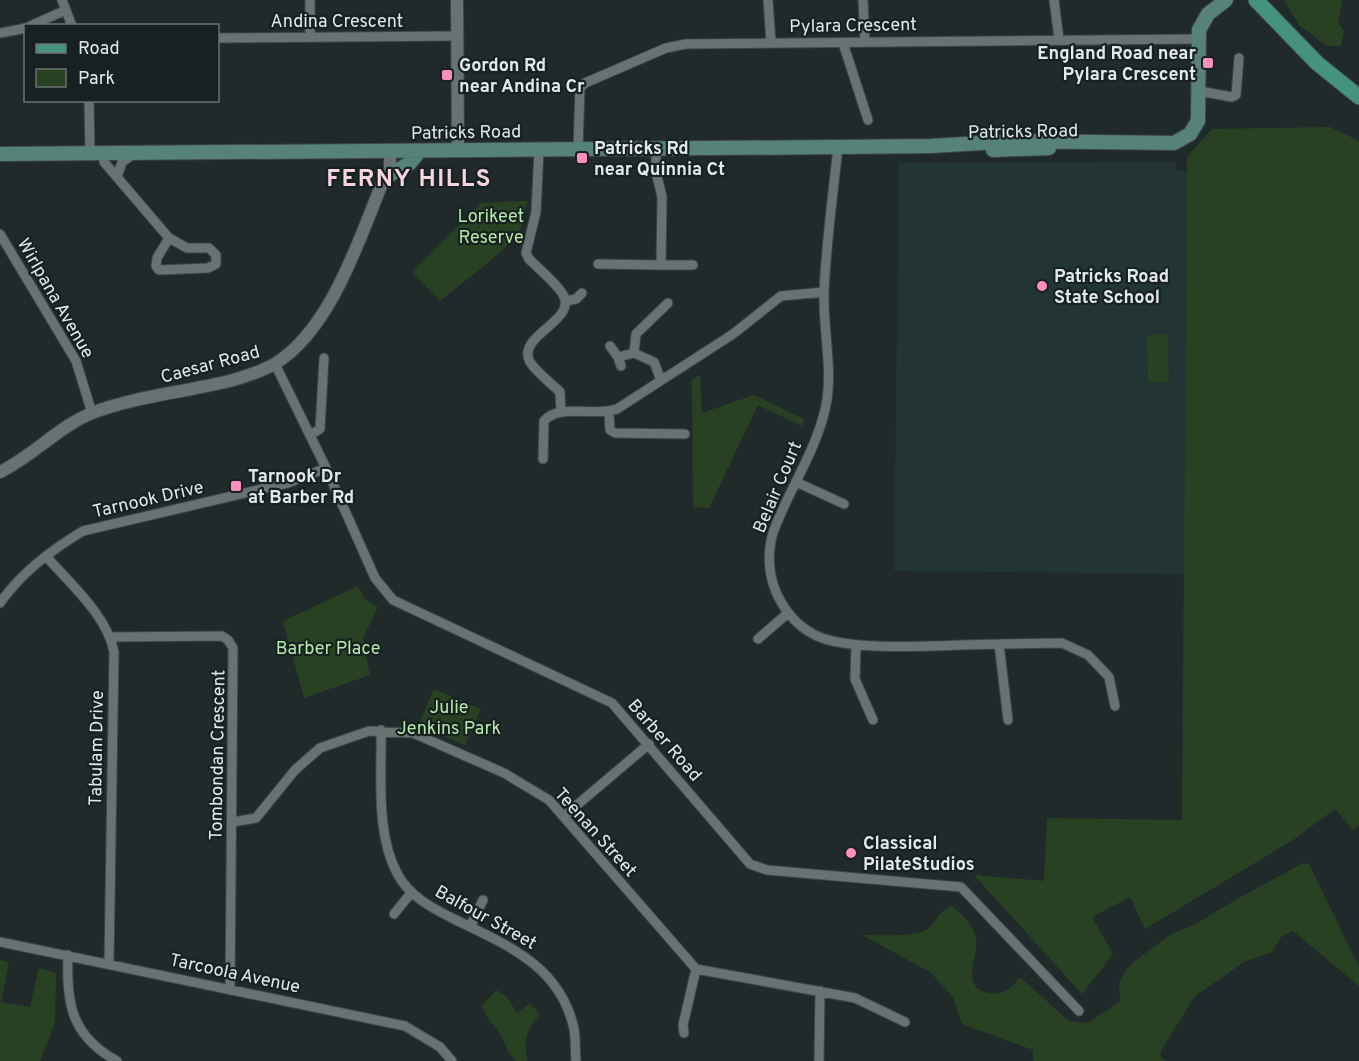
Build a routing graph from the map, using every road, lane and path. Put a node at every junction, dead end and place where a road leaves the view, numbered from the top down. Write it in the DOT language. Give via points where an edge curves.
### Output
graph roads {
  1 [pos="62,0"];
  2 [pos="310,0"];
  3 [pos="457,0"];
  4 [pos="768,0"];
  5 [pos="863,0"];
  6 [pos="1054,0"];
  7 [pos="1226,0"];
  8 [pos="1256,0"];
  9 [pos="66,10"];
  10 [pos="34,24"];
  11 [pos="71,24"];
  12 [pos="24,28"];
  13 [pos="0,33"];
  14 [pos="457,36"];
  15 [pos="310,37"];
  16 [pos="219,38"];
  17 [pos="1059,39"];
  18 [pos="1198,39"];
  19 [pos="865,42"];
  20 [pos="771,43"];
  21 [pos="843,43"];
  22 [pos="1239,58"];
  23 [pos="1199,91"];
  24 [pos="1359,97"];
  25 [pos="89,102"];
  26 [pos="868,120"];
  27 [pos="838,147"];
  28 [pos="656,148"];
  29 [pos="578,149"];
  30 [pos="458,150"];
  31 [pos="539,150"];
  32 [pos="386,151"];
  33 [pos="420,151"];
  34 [pos="97,153"];
  35 [pos="134,153"];
  36 [pos="0,154"];
  37 [pos="117,177"];
  38 [pos="385,181"];
  39 [pos="0,234"];
  40 [pos="169,238"];
  41 [pos="598,264"];
  42 [pos="662,265"];
  43 [pos="693,265"];
  44 [pos="824,292"];
  45 [pos="582,293"];
  46 [pos="566,300"];
  47 [pos="668,303"];
  48 [pos="610,346"];
  49 [pos="634,353"];
  50 [pos="324,358"];
  51 [pos="274,364"];
  52 [pos="661,381"];
  53 [pos="561,411"];
  54 [pos="609,412"];
  55 [pos="92,413"];
  56 [pos="685,434"];
  57 [pos="310,435"];
  58 [pos="543,459"];
  59 [pos="326,468"];
  60 [pos="0,472"];
  61 [pos="796,482"];
  62 [pos="844,504"];
  63 [pos="46,556"];
  64 [pos="0,603"];
  65 [pos="788,614"];
  66 [pos="111,637"];
  67 [pos="758,639"];
  68 [pos="999,644"];
  69 [pos="856,646"];
  70 [pos="1115,706"];
  71 [pos="873,720"];
  72 [pos="1008,720"];
  73 [pos="381,730"];
  74 [pos="649,744"];
  75 [pos="564,816"];
  76 [pos="233,822"];
  77 [pos="411,893"];
  78 [pos="483,900"];
  79 [pos="394,914"];
  80 [pos="470,927"];
  81 [pos="0,942"];
  82 [pos="68,955"];
  83 [pos="109,963"];
  84 [pos="696,969"];
  85 [pos="230,990"];
  86 [pos="820,991"];
  87 [pos="1079,1011"];
  88 [pos="905,1022"];
  89 [pos="684,1033"];
  90 [pos="117,1061"];
  91 [pos="452,1061"];
  92 [pos="576,1061"];
  93 [pos="819,1061"];
  1 -- 9 [label="street"];
  2 -- 15 [label="street"];
  3 -- 14 [label="street"];
  4 -- 20 [label="street"];
  5 -- 19 [label="street"];
  6 -- 17 [label="street"];
  7 -- 18 [label="main road" via="1203,20"];
  8 -- 24 [label="main road" via="1309,56"];
  9 -- 10 [label="street"];
  9 -- 11 [label="street"];
  12 -- 13 [label="street"];
  14 -- 15 [label="street, Andina Crescent"];
  14 -- 30 [label="street"];
  15 -- 16 [label="street, Andina Crescent"];
  17 -- 18 [label="street, Pylara Crescent"];
  17 -- 19 [label="street, Pylara Crescent"];
  18 -- 23 [label="main road"];
  19 -- 21 [label="street, Pylara Crescent"];
  20 -- 21 [label="street, Pylara Crescent"];
  20 -- 29 [label="street, Pylara Crescent" via="686,44 666,48 585,83 578,96"];
  21 -- 26 [label="street"];
  22 -- 23 [label="street" via="1236,95"];
  23 -- 27 [label="main road, Patricks Road" via="1198,121 1191,134 1174,143 1025,141"];
  25 -- 34 [label="street"];
  27 -- 28 [label="main road, Patricks Road"];
  27 -- 44 [label="street, Belair Court"];
  28 -- 29 [label="main road, Patricks Road"];
  28 -- 42 [label="street" via="662,197"];
  29 -- 31 [label="main road, Patricks Road"];
  30 -- 31 [label="main road, Patricks Road"];
  30 -- 33 [label="main road, Patricks Road"];
  31 -- 46 [label="street" via="536,212 526,253"];
  32 -- 33 [label="main road, Patricks Road"];
  32 -- 35 [label="main road, Patricks Road"];
  32 -- 38 [label="street, Caesar Road"];
  33 -- 38 [label="main road"];
  34 -- 35 [label="main road, Patricks Road"];
  34 -- 36 [label="main road, Patricks Road"];
  34 -- 37 [label="street"];
  35 -- 37 [label="street" via="122,162"];
  37 -- 40 [label="street"];
  38 -- 51 [label="street, Caesar Road" via="352,259 326,304 297,345"];
  39 -- 55 [label="street, Wirlpana Avenue" via="76,361"];
  40 -- 40 [label="street" via="157,258 159,270 208,268 216,264 216,255 209,248 187,248"];
  41 -- 42 [label="street"];
  42 -- 43 [label="street"];
  44 -- 52 [label="street" via="781,296 733,334"];
  44 -- 61 [label="street, Belair Court" via="826,402 813,446"];
  45 -- 46 [label="street" via="576,299"];
  46 -- 53 [label="street" via="564,309 530,346 528,356 560,392"];
  47 -- 49 [label="street" via="636,334"];
  48 -- 49 [label="street" via="620,361"];
  49 -- 52 [label="street" via="654,362"];
  50 -- 57 [label="street" via="320,429"];
  51 -- 55 [label="street, Caesar Road" via="235,379"];
  51 -- 57 [label="street, Barber Road"];
  52 -- 54 [label="street"];
  53 -- 54 [label="street"];
  53 -- 58 [label="street" via="544,421"];
  54 -- 56 [label="street" via="610,430 615,433"];
  55 -- 60 [label="street, Caesar Road"];
  57 -- 59 [label="street, Barber Road"];
  59 -- 63 [label="street, Tarnook Drive" via="288,483 97,526 82,531"];
  59 -- 74 [label="street, Barber Road" via="375,578 393,600 612,703"];
  61 -- 62 [label="street"];
  61 -- 65 [label="street, Belair Court" via="774,531 769,558 774,588"];
  63 -- 64 [label="street, Tarnook Drive" via="12,586"];
  63 -- 66 [label="street, Tabulam Drive"];
  65 -- 67 [label="street"];
  65 -- 69 [label="street, Belair Court" via="815,635"];
  66 -- 76 [label="street, Tombondan Crescent" via="214,636 228,640 234,660"];
  66 -- 83 [label="street, Tabulam Drive" via="114,652"];
  68 -- 69 [label="street, Belair Court"];
  68 -- 70 [label="street, Belair Court" via="1062,643 1088,655 1109,677"];
  68 -- 72 [label="street"];
  69 -- 71 [label="street" via="855,679"];
  73 -- 75 [label="street, Teenan Street" via="413,733 504,773 538,792"];
  73 -- 76 [label="street, Teenan Street" via="357,733 320,748 295,770 256,818"];
  73 -- 77 [label="street, Balfour Street" via="384,831 390,858"];
  74 -- 75 [label="street"];
  74 -- 87 [label="street, Barber Road" via="750,864 767,870 961,887"];
  75 -- 84 [label="street, Teenan Street"];
  76 -- 85 [label="street, Tombondan Crescent"];
  77 -- 79 [label="street"];
  77 -- 80 [label="street, Balfour Street"];
  78 -- 80 [label="street"];
  80 -- 92 [label="street, Balfour Street" via="530,959 556,984 574,1029"];
  81 -- 82 [label="street, Tarcoola Avenue"];
  82 -- 83 [label="street, Tarcoola Avenue"];
  82 -- 90 [label="street" via="67,981 75,1023 98,1049"];
  83 -- 85 [label="street, Tarcoola Avenue"];
  84 -- 86 [label="street"];
  84 -- 89 [label="street"];
  85 -- 91 [label="street, Tarcoola Avenue" via="405,1026 440,1047"];
  86 -- 88 [label="street" via="855,998"];
  86 -- 93 [label="street"];
}
